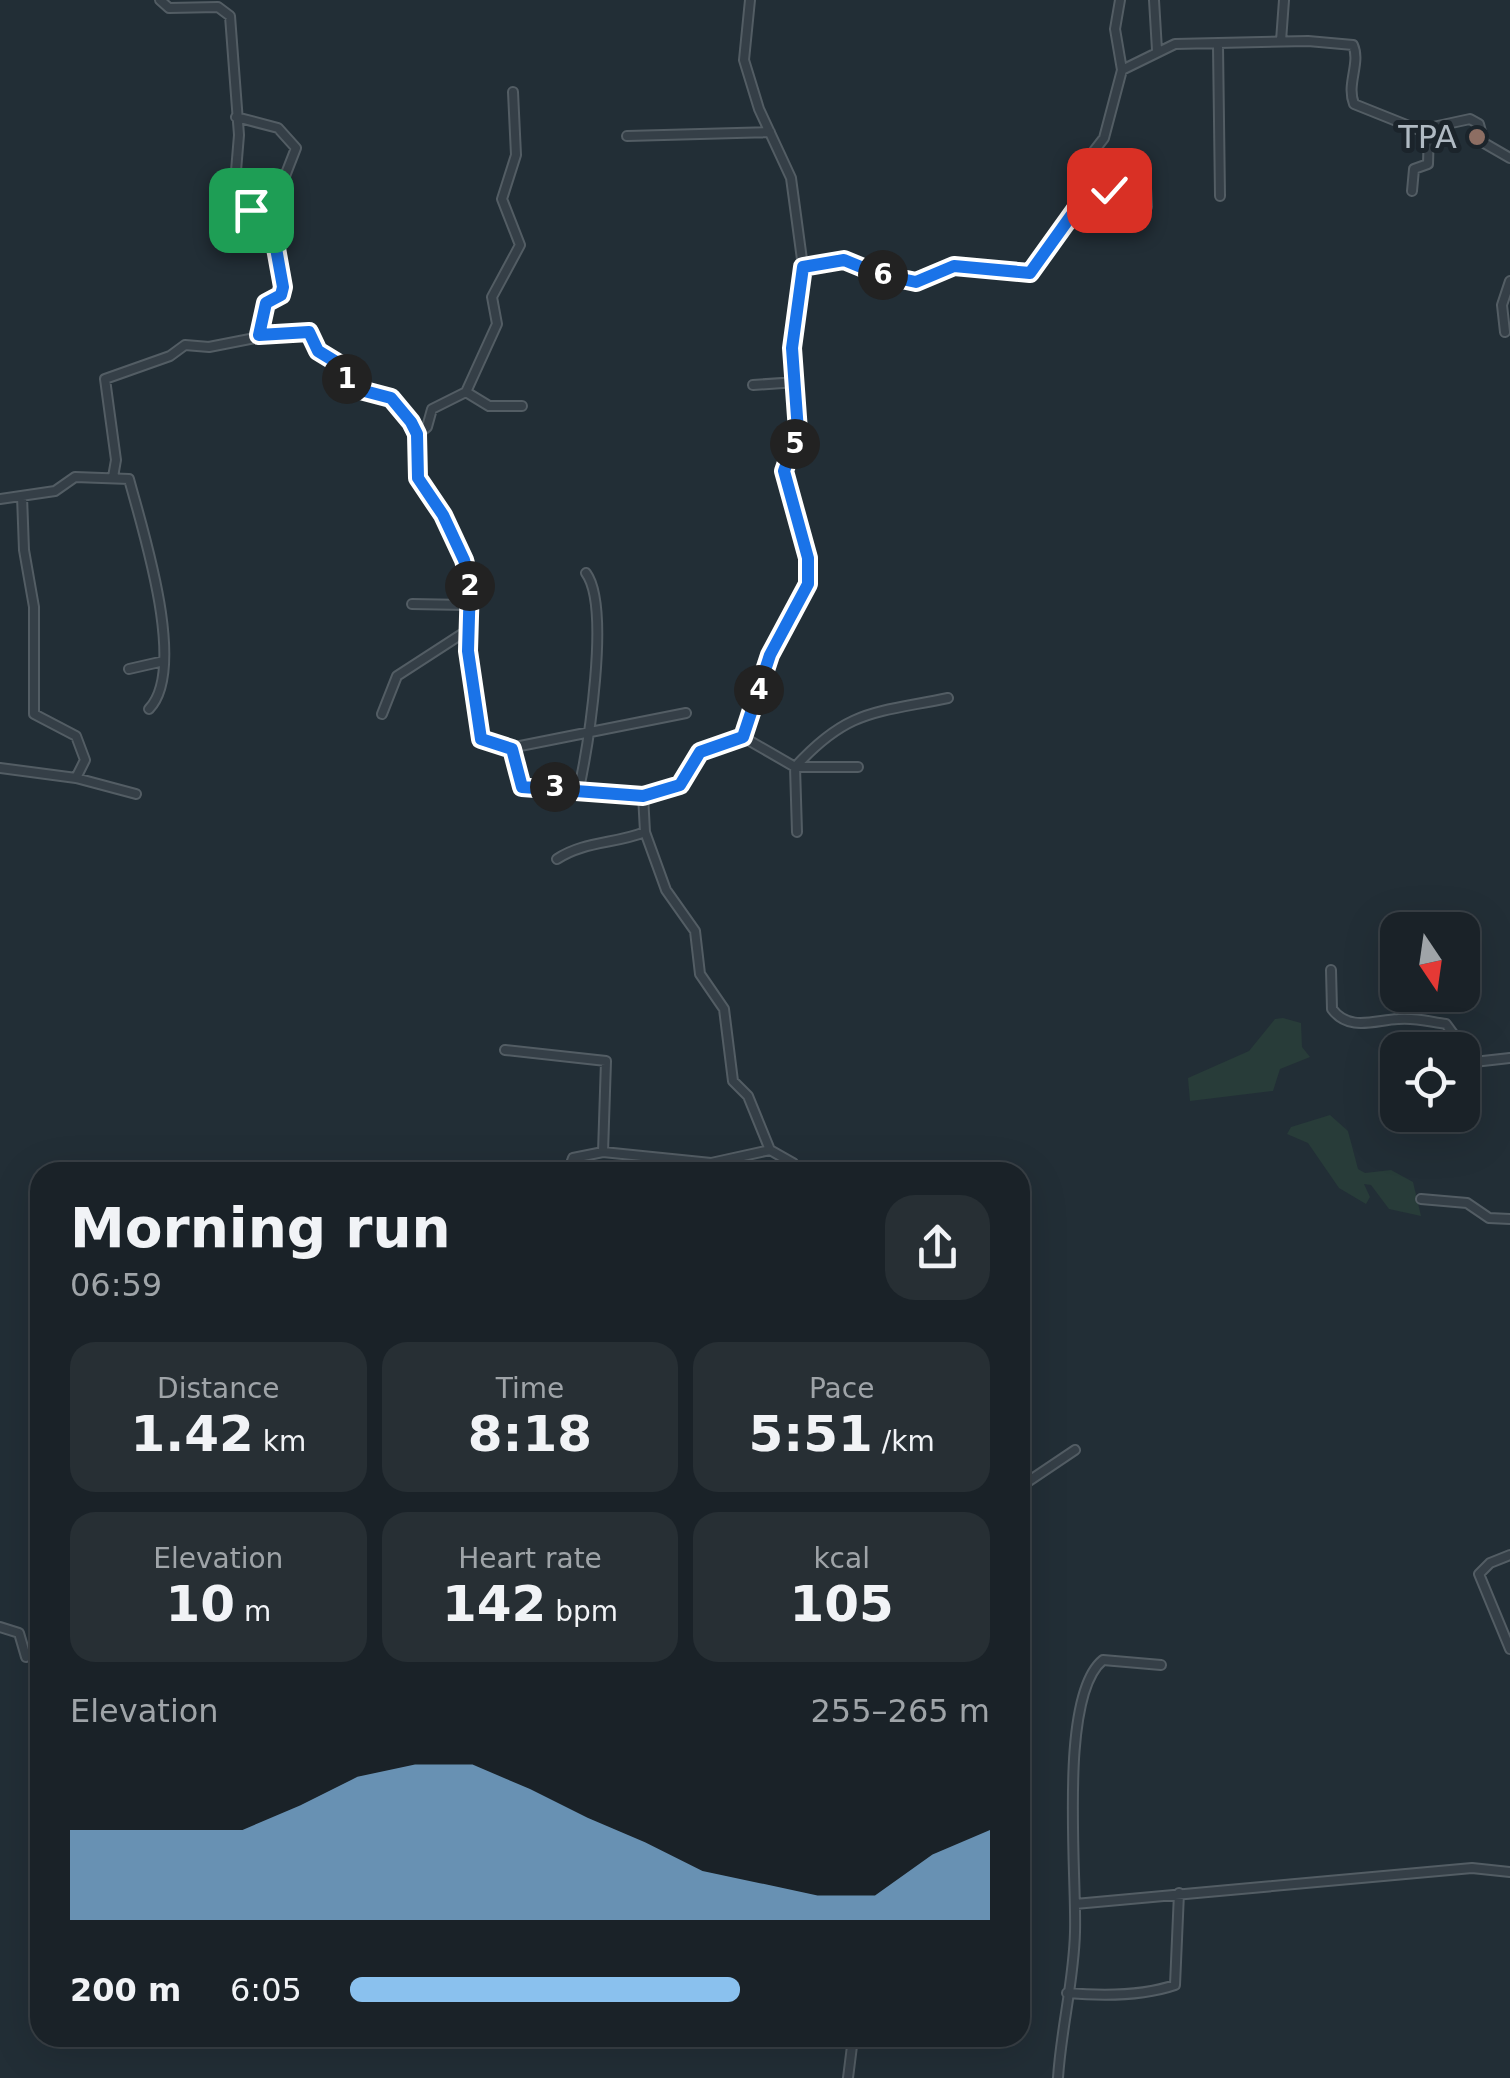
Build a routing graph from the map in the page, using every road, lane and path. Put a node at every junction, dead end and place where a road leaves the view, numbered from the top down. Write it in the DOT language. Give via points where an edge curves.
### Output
graph roads {
  1 [pos="160,0"];
  2 [pos="750,0"];
  3 [pos="1120,0"];
  4 [pos="1154,0"];
  5 [pos="1284,0"];
  6 [pos="1281,42"];
  7 [pos="1218,46"];
  8 [pos="1157,50"];
  9 [pos="1122,70"];
  10 [pos="513,92"];
  11 [pos="236,117"];
  12 [pos="1429,130"];
  13 [pos="770,132"];
  14 [pos="627,136"];
  15 [pos="1510,158"];
  16 [pos="1081,184"];
  17 [pos="1412,191"];
  18 [pos="1220,196"];
  19 [pos="1147,207"];
  20 [pos="251,210"];
  21 [pos="803,267"];
  22 [pos="1510,281"];
  23 [pos="1505,332"];
  24 [pos="259,335"];
  25 [pos="797,382"];
  26 [pos="753,385"];
  27 [pos="466,392"];
  28 [pos="522,406"];
  29 [pos="417,434"];
  30 [pos="113,477"];
  31 [pos="22,496"];
  32 [pos="0,499"];
  33 [pos="586,573"];
  34 [pos="412,604"];
  35 [pos="466,605"];
  36 [pos="468,630"];
  37 [pos="164,661"];
  38 [pos="129,668"];
  39 [pos="948,698"];
  40 [pos="149,709"];
  41 [pos="382,714"];
  42 [pos="686,714"];
  43 [pos="592,730"];
  44 [pos="743,737"];
  45 [pos="510,748"];
  46 [pos="795,766"];
  47 [pos="858,767"];
  48 [pos="0,768"];
  49 [pos="76,778"];
  50 [pos="578,793"];
  51 [pos="136,794"];
  52 [pos="643,796"];
  53 [pos="645,832"];
  54 [pos="798,832"];
  55 [pos="556,859"];
  56 [pos="1331,970"];
  57 [pos="505,1050"];
  58 [pos="1510,1058"];
  59 [pos="770,1150"];
  60 [pos="602,1152"];
  61 [pos="571,1162"];
  62 [pos="682,1162"];
  63 [pos="708,1162"];
  64 [pos="792,1162"];
  65 [pos="1421,1199"];
  66 [pos="1510,1218"];
  67 [pos="1075,1450"];
  68 [pos="1030,1481"];
  69 [pos="1510,1555"];
  70 [pos="0,1627"];
  71 [pos="1510,1649"];
  72 [pos="26,1657"];
  73 [pos="1161,1664"];
  74 [pos="1510,1872"];
  75 [pos="1179,1893"];
  76 [pos="1075,1904"];
  77 [pos="1068,1993"];
  78 [pos="852,2047"];
  79 [pos="848,2078"];
  80 [pos="1058,2078"];
  1 -- 11 [label="street" via="168,8 218,7 230,16"];
  2 -- 13 [label="street" via="744,60"];
  3 -- 9 [label="street" via="1115,30"];
  4 -- 8 [label="street"];
  5 -- 6 [label="street"];
  6 -- 7 [label="street"];
  6 -- 12 [label="street" via="1353,45 1352,102"];
  7 -- 8 [label="street"];
  7 -- 18 [label="street"];
  8 -- 9 [label="street"];
  9 -- 16 [label="street" via="1104,138 1084,164"];
  10 -- 27 [label="street" via="516,155 502,199 520,246 492,298 497,324"];
  11 -- 20 [label="street" via="234,195"];
  11 -- 20 [label="street" via="278,128 296,148 280,188"];
  12 -- 15 [label="street" via="1474,120 1482,142"];
  12 -- 17 [label="street" via="1428,164 1414,169"];
  13 -- 14 [label="street"];
  13 -- 21 [label="street" via="792,178"];
  16 -- 19 [label="street" via="1146,188"];
  16 -- 21 [label="street" via="1078,206 1030,273 954,266 916,282 844,260"];
  20 -- 24 [label="street" via="272,226 283,287 266,303"];
  21 -- 25 [label="street" via="792,348"];
  22 -- 23 [label="street" via="1502,305"];
  24 -- 29 [label="street" via="309,332 320,354 341,365 349,384 391,398"];
  24 -- 30 [label="street" via="185,345 105,379"];
  25 -- 26 [label="street"];
  25 -- 44 [label="street" via="798,431 784,471 808,558 808,584 770,655"];
  27 -- 28 [label="street" via="489,406"];
  27 -- 29 [label="street" via="434,407 428,427"];
  29 -- 35 [label="street" via="416,472 464,560 470,582"];
  30 -- 31 [label="street" via="75,477 57,490"];
  30 -- 37 [label="street" via="129,478 146,538"];
  31 -- 32 [label="street"];
  31 -- 49 [label="street" via="34,607 34,714 76,736 84,760"];
  33 -- 43 [label="street" via="599,606"];
  34 -- 35 [label="street"];
  35 -- 36 [label="street"];
  36 -- 41 [label="street" via="396,676"];
  36 -- 45 [label="street" via="480,736"];
  37 -- 38 [label="street"];
  37 -- 40 [label="street" via="159,696"];
  39 -- 46 [label="street" via="856,717 834,728"];
  42 -- 43 [label="street"];
  43 -- 45 [label="street"];
  43 -- 50 [label="street"];
  44 -- 46 [label="street"];
  44 -- 52 [label="street" via="700,752 680,785"];
  45 -- 50 [label="street" via="522,787"];
  46 -- 47 [label="street"];
  46 -- 54 [label="street"];
  48 -- 49 [label="street"];
  49 -- 51 [label="street"];
  50 -- 52 [label="street"];
  52 -- 53 [label="street"];
  53 -- 55 [label="street" via="584,844"];
  53 -- 59 [label="street" via="668,896 698,936 700,974 724,1008 733,1080 748,1096"];
  56 -- 58 [label="street" via="1332,1009 1340,1017 1368,1025 1400,1018 1446,1024 1474,1062"];
  57 -- 60 [label="street" via="606,1062"];
  59 -- 63 [label="street"];
  59 -- 64 [label="street"];
  60 -- 61 [label="street"];
  60 -- 62 [label="street"];
  65 -- 66 [label="street" via="1467,1203 1489,1218"];
  67 -- 68 [label="street"];
  69 -- 71 [label="street" via="1480,1574"];
  70 -- 72 [label="street" via="19,1633"];
  73 -- 76 [label="street" via="1112,1658 1091,1672 1073,1789"];
  74 -- 75 [label="street" via="1472,1868"];
  75 -- 76 [label="street"];
  75 -- 77 [label="street" via="1176,1985 1114,1997"];
  76 -- 77 [label="street"];
  77 -- 80 [label="street"];
  78 -- 79 [label="street"];
}
